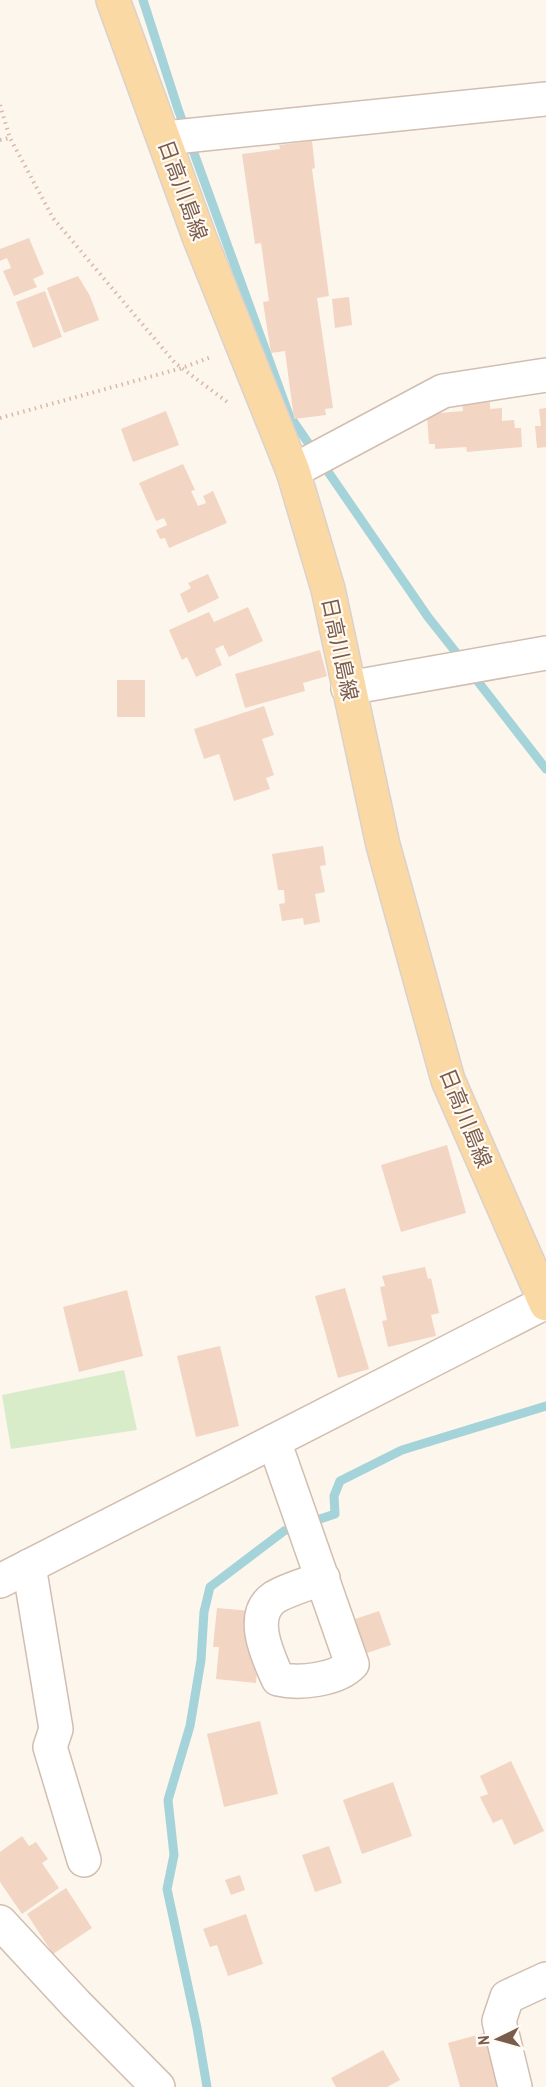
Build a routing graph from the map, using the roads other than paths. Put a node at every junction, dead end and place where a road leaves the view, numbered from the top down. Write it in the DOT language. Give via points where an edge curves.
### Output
graph roads {
  1 [pos="113,0"];
  2 [pos="546,99"];
  3 [pos="165,138"];
  4 [pos="546,375"];
  5 [pos="293,471"];
  6 [pos="546,653"];
  7 [pos="348,688"];
  8 [pos="546,1303"];
  9 [pos="274,1441"];
  10 [pos="29,1566"];
  11 [pos="323,1578"];
  12 [pos="0,1581"];
  13 [pos="84,1860"];
  14 [pos="0,1922"];
  15 [pos="546,1979"];
  16 [pos="158,2087"];
  17 [pos="515,2087"];
  1 -- 3 [label="main road, 日高川島線"];
  2 -- 3 [label="street"];
  3 -- 5 [label="main road, 日高川島線" via="200,239"];
  4 -- 5 [label="street" via="443,391"];
  5 -- 7 [label="main road, 日高川島線" via="328,589"];
  6 -- 7 [label="street"];
  7 -- 8 [label="main road, 日高川島線" via="383,845 448,1080"];
  8 -- 9 [label="street"];
  9 -- 10 [label="street"];
  9 -- 11 [label="street"];
  10 -- 12 [label="street"];
  10 -- 13 [label="street" via="56,1730 50,1747"];
  14 -- 16 [label="street"];
  15 -- 17 [label="street" via="507,1997 499,2021"];
}
